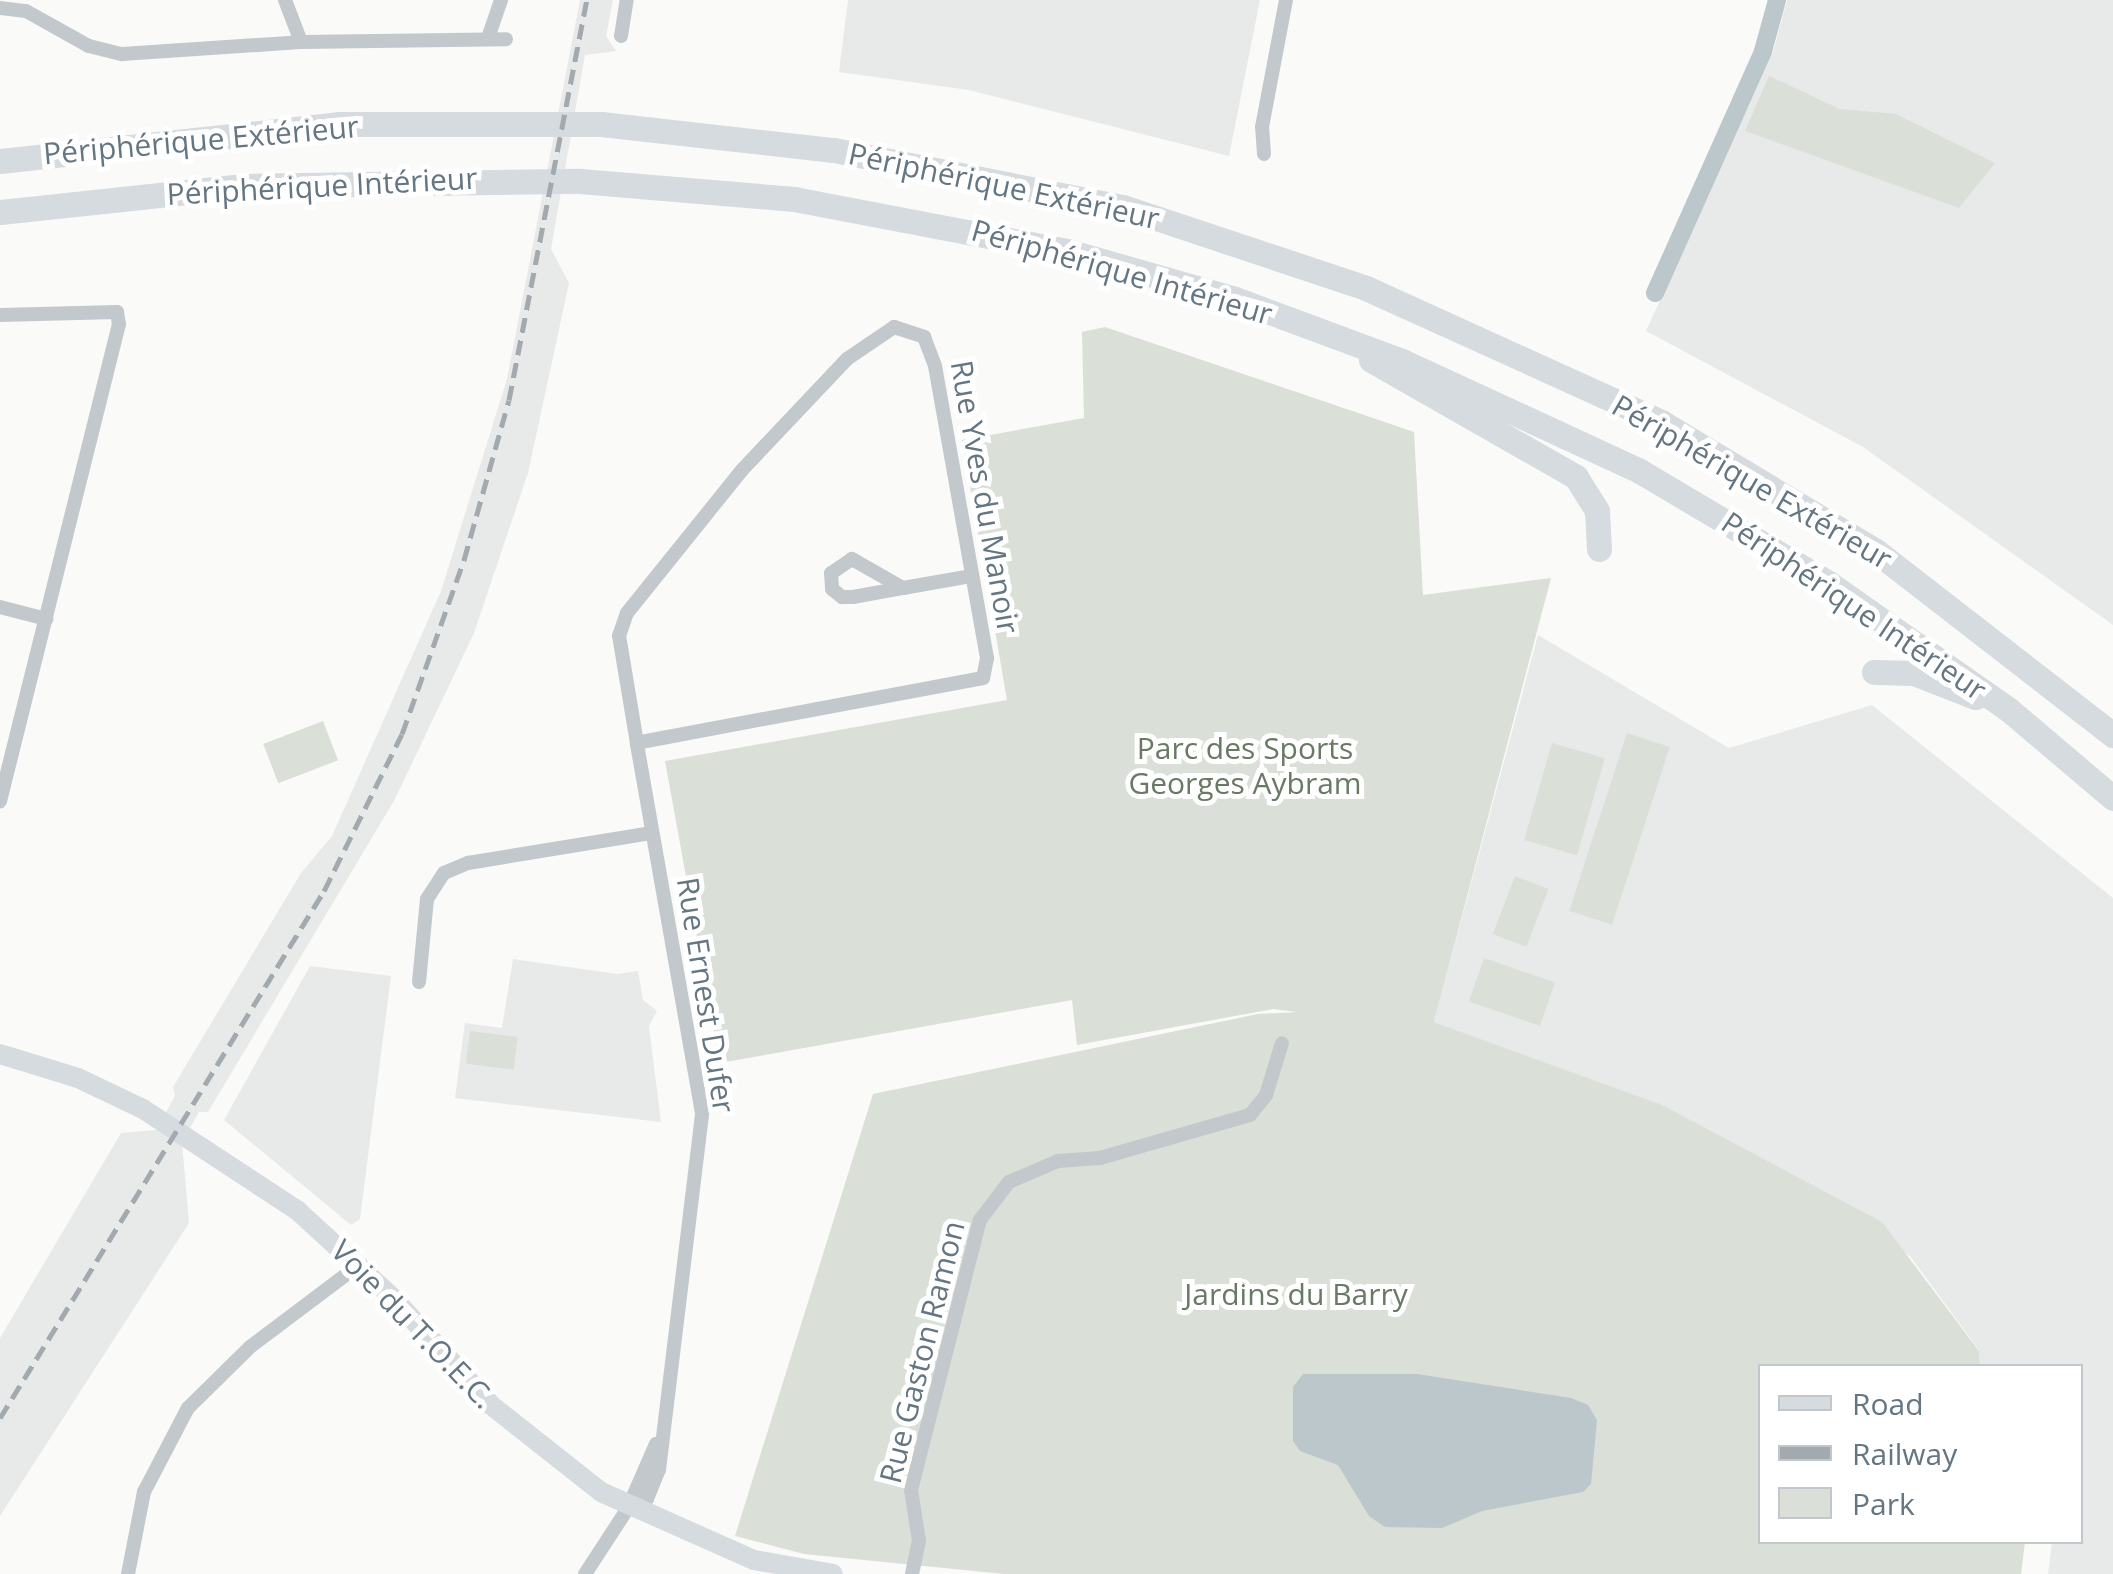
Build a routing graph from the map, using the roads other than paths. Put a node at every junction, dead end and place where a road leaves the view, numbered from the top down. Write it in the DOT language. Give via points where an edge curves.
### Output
graph roads {
  1 [pos="36,0"];
  2 [pos="285,0"];
  3 [pos="501,0"];
  4 [pos="627,0"];
  5 [pos="1286,0"];
  6 [pos="0,8"];
  7 [pos="36,17"];
  8 [pos="488,35"];
  9 [pos="621,36"];
  10 [pos="506,39"];
  11 [pos="301,42"];
  12 [pos="1264,154"];
  13 [pos="0,161"];
  14 [pos="0,212"];
  15 [pos="0,315"];
  16 [pos="1338,338"];
  17 [pos="1599,549"];
  18 [pos="972,576"];
  19 [pos="902,588"];
  20 [pos="0,607"];
  21 [pos="46,619"];
  22 [pos="1874,672"];
  23 [pos="2008,709"];
  24 [pos="2113,735"];
  25 [pos="636,743"];
  26 [pos="2113,798"];
  27 [pos="0,801"];
  28 [pos="651,833"];
  29 [pos="419,982"];
  30 [pos="1282,1043"];
  31 [pos="0,1054"];
  32 [pos="359,1265"];
  33 [pos="628,1508"];
  34 [pos="128,1574"];
  35 [pos="585,1574"];
  36 [pos="833,1574"];
  37 [pos="912,1574"];
  1 -- 7 [label="street"];
  2 -- 11 [label="street"];
  3 -- 8 [label="street"];
  4 -- 9 [label="street"];
  5 -- 12 [label="street" via="1262,127"];
  6 -- 7 [label="street"];
  7 -- 11 [label="street" via="89,46 122,54"];
  8 -- 10 [label="street"];
  8 -- 11 [label="street"];
  13 -- 24 [label="highway, Périphérique Extérieur" via="338,124 601,124 834,150 1122,208 1366,288 1661,422 1877,552"];
  14 -- 16 [label="highway, Périphérique Intérieur" via="368,180 560,180 719,192 894,215 1066,251 1235,299"];
  15 -- 21 [label="street" via="117,312 118,346"];
  16 -- 17 [label="highway" via="1576,476 1597,510"];
  16 -- 23 [label="highway, Périphérique Intérieur" via="1467,387 1638,470 1828,582"];
  18 -- 19 [label="street"];
  18 -- 25 [label="street, Rue Yves du Manoir" via="987,658 983,678"];
  18 -- 25 [label="street, Rue Yves du Manoir" via="929,345 918,332 894,326 847,359 742,470 627,612 619,636"];
  19 -- 19 [label="street" via="842,598 832,589 831,573 852,559"];
  20 -- 21 [label="street"];
  21 -- 27 [label="street"];
  22 -- 23 [label="highway" via="1914,672"];
  23 -- 26 [label="highway, Périphérique Intérieur"];
  25 -- 28 [label="street, Rue Ernest Dufer"];
  28 -- 29 [label="street" via="468,863 444,873 426,899"];
  28 -- 33 [label="street, Rue Ernest Dufer" via="702,1112 653,1487 647,1499"];
  30 -- 37 [label="street, Rue Gaston Ramon" via="1266,1095 1250,1115 1100,1158 1058,1161 1009,1182 980,1220 911,1490 919,1541"];
  31 -- 32 [label="street, Voie du T.O.E.C." via="78,1078 143,1110 298,1211"];
  32 -- 33 [label="street, Voie du T.O.E.C." via="491,1405 546,1453"];
  32 -- 34 [label="street" via="250,1347 188,1408 144,1492"];
  33 -- 35 [label="street, Rue Ernest Dufer"];
  33 -- 36 [label="street, Voie du T.O.E.C." via="754,1560"];
}
